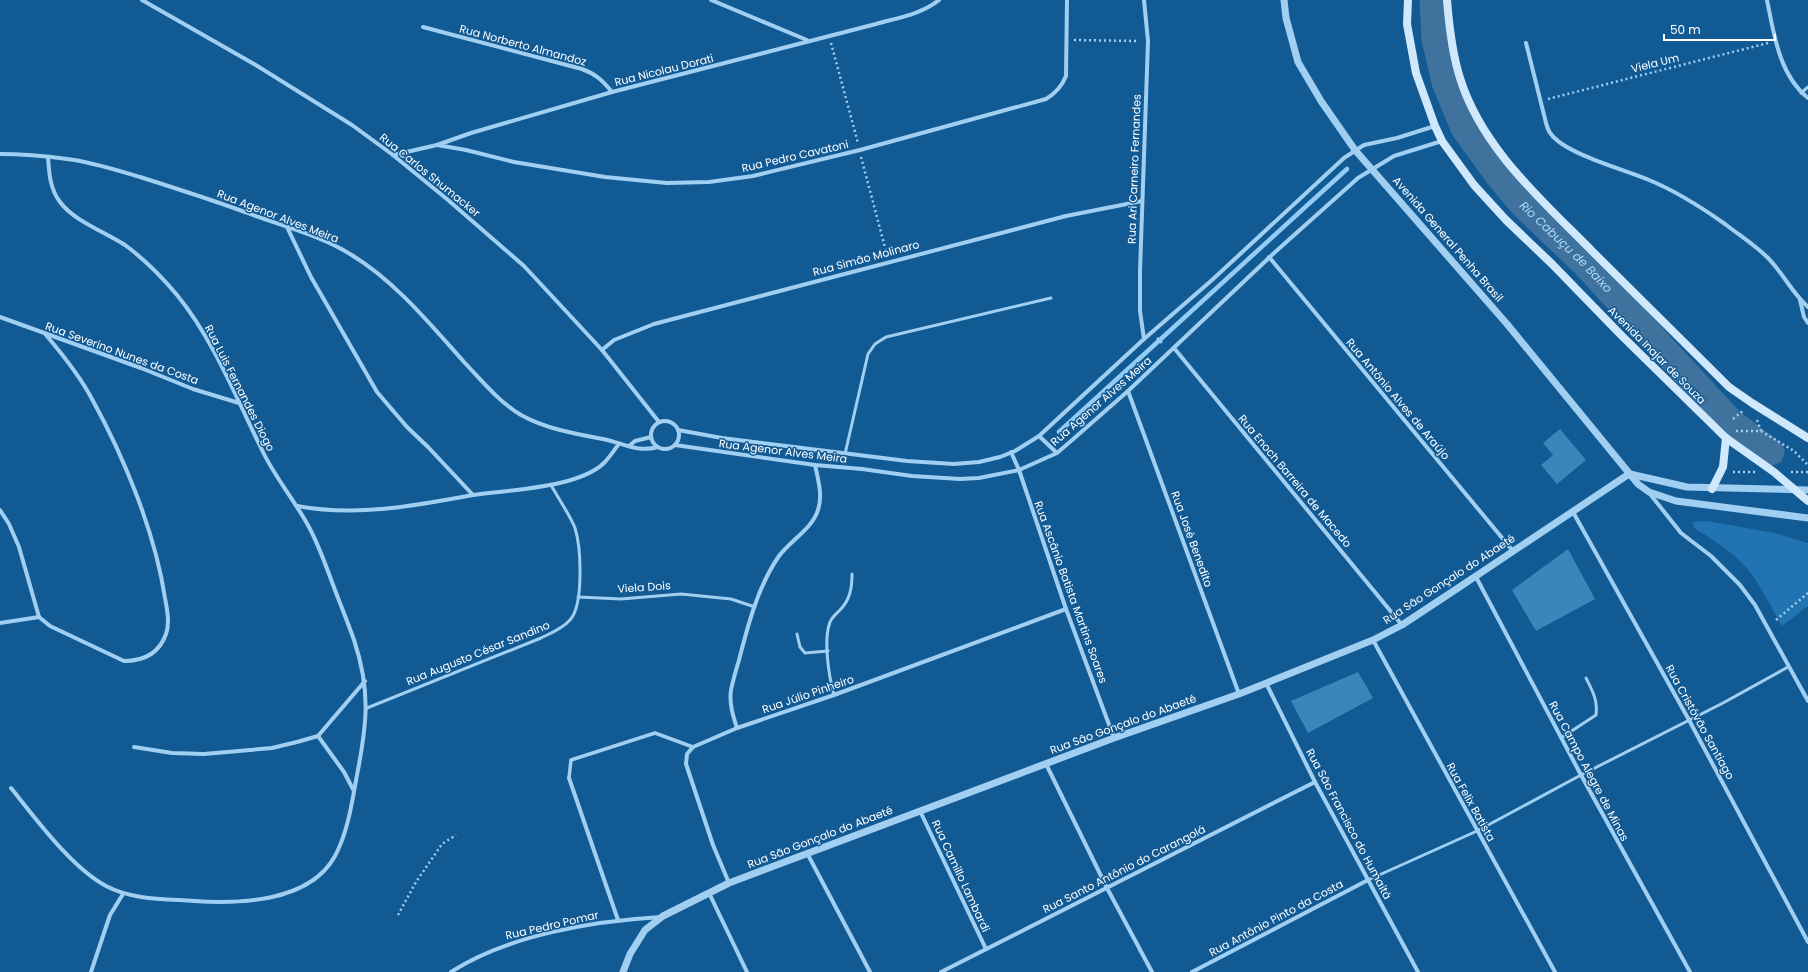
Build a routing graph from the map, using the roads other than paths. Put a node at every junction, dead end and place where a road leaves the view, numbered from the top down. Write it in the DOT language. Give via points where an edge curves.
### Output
graph roads {
  1 [pos="142,0"];
  2 [pos="711,0"];
  3 [pos="939,0"];
  4 [pos="1067,0"];
  5 [pos="1144,0"];
  6 [pos="1284,0"];
  7 [pos="1408,0"];
  8 [pos="1447,0"];
  9 [pos="1767,0"];
  10 [pos="423,27"];
  11 [pos="808,41"];
  12 [pos="1526,43"];
  13 [pos="1808,87"];
  14 [pos="612,92"];
  15 [pos="1801,93"];
  16 [pos="1808,98"];
  17 [pos="1435,126"];
  18 [pos="1442,141"];
  19 [pos="437,145"];
  20 [pos="1355,150"];
  21 [pos="0,154"];
  22 [pos="393,156"];
  23 [pos="48,157"];
  24 [pos="1373,169"];
  25 [pos="1142,201"];
  26 [pos="287,227"];
  27 [pos="1269,257"];
  28 [pos="1051,298"];
  29 [pos="1800,300"];
  30 [pos="1808,307"];
  31 [pos="0,318"];
  32 [pos="1808,323"];
  33 [pos="46,335"];
  34 [pos="1144,339"];
  35 [pos="1174,348"];
  36 [pos="602,350"];
  37 [pos="1128,391"];
  38 [pos="239,403"];
  39 [pos="659,422"];
  40 [pos="678,430"];
  41 [pos="1727,434"];
  42 [pos="1039,436"];
  43 [pos="651,437"];
  44 [pos="1808,438"];
  45 [pos="619,444"];
  46 [pos="675,445"];
  47 [pos="629,446"];
  48 [pos="658,447"];
  49 [pos="1011,452"];
  50 [pos="1057,453"];
  51 [pos="844,454"];
  52 [pos="814,465"];
  53 [pos="1019,470"];
  54 [pos="1630,474"];
  55 [pos="551,485"];
  56 [pos="1712,489"];
  57 [pos="1794,490"];
  58 [pos="1808,490"];
  59 [pos="1649,492"];
  60 [pos="473,495"];
  61 [pos="1808,501"];
  62 [pos="297,506"];
  63 [pos="0,510"];
  64 [pos="1573,512"];
  65 [pos="1808,518"];
  66 [pos="1513,551"];
  67 [pos="852,574"];
  68 [pos="1476,577"];
  69 [pos="578,597"];
  70 [pos="755,607"];
  71 [pos="1066,609"];
  72 [pos="39,617"];
  73 [pos="0,623"];
  74 [pos="1402,625"];
  75 [pos="797,634"];
  76 [pos="1373,640"];
  77 [pos="828,651"];
  78 [pos="1788,667"];
  79 [pos="1586,678"];
  80 [pos="365,681"];
  81 [pos="1266,683"];
  82 [pos="1239,694"];
  83 [pos="834,695"];
  84 [pos="1808,701"];
  85 [pos="367,708"];
  86 [pos="1689,720"];
  87 [pos="737,728"];
  88 [pos="318,736"];
  89 [pos="1114,738"];
  90 [pos="1561,738"];
  91 [pos="134,747"];
  92 [pos="693,747"];
  93 [pos="1046,764"];
  94 [pos="1580,776"];
  95 [pos="569,778"];
  96 [pos="1315,782"];
  97 [pos="11,788"];
  98 [pos="354,791"];
  99 [pos="920,811"];
  100 [pos="1477,831"];
  101 [pos="807,853"];
  102 [pos="1368,880"];
  103 [pos="729,883"];
  104 [pos="1107,888"];
  105 [pos="709,893"];
  106 [pos="123,894"];
  107 [pos="663,916"];
  108 [pos="618,920"];
  109 [pos="1808,942"];
  110 [pos="986,949"];
  111 [pos="91,972"];
  112 [pos="451,972"];
  113 [pos="623,972"];
  114 [pos="747,972"];
  115 [pos="870,972"];
  116 [pos="941,972"];
  117 [pos="1152,972"];
  118 [pos="1192,972"];
  119 [pos="1418,972"];
  120 [pos="1555,972"];
  121 [pos="1690,972"];
  1 -- 22 [label="street, Rua Carlos Shumacker" via="352,125"];
  2 -- 11 [label="street"];
  3 -- 11 [label="street, Rua Nicolau Dorati" via="916,12"];
  4 -- 19 [label="street, Rua Pedro Cavatoni" via="1066,76 1063,84 1046,99 860,150 753,176 709,182 667,183 605,177 514,162"];
  5 -- 25 [label="street, Rua Ari Carneiro Fernandes" via="1148,41"];
  6 -- 20 [label="street, Avenida General Penha Brasil" via="1286,18 1298,62"];
  7 -- 17 [label="main road, Avenida Inajar de Souza" via="1407,24 1415,66"];
  8 -- 44 [label="main road" via="1453,47 1466,93 1492,141 1523,182 1729,386"];
  9 -- 15 [label="street" via="1774,42"];
  10 -- 14 [label="street, Rua Norberto Almandoz" via="582,69 602,80"];
  11 -- 14 [label="street, Rua Nicolau Dorati"];
  12 -- 29 [label="street" via="1540,101 1551,134 1559,142 1615,168 1649,180 1697,204 1767,257"];
  13 -- 15 [label="lane"];
  14 -- 19 [label="street, Rua Nicolau Dorati"];
  15 -- 16 [label="street"];
  17 -- 18 [label="main road, Avenida Inajar de Souza"];
  17 -- 20 [label="street, Rua Agenor Alves Meira" via="1397,138 1364,144"];
  18 -- 24 [label="street, Rua Agenor Alves Meira" via="1394,156"];
  18 -- 41 [label="main road, Avenida Inajar de Souza" via="1474,185 1506,220 1622,336"];
  19 -- 22 [label="street, Rua Nicolau Dorati"];
  20 -- 24 [label="street, Avenida General Penha Brasil"];
  20 -- 34 [label="street, Rua Agenor Alves Meira"];
  21 -- 23 [label="street, Rua Agenor Alves Meira"];
  22 -- 36 [label="street, Rua Carlos Shumacker" via="524,266"];
  23 -- 26 [label="street, Rua Agenor Alves Meira" via="84,162 124,172"];
  23 -- 38 [label="street, Rua Luis Fernandes Diogo" via="53,190 61,203 71,213 126,246 176,293 194,318"];
  24 -- 27 [label="street, Rua Agenor Alves Meira" via="1358,178"];
  24 -- 54 [label="street, Avenida General Penha Brasil" via="1507,324"];
  25 -- 34 [label="street, Rua Ari Carneiro Fernandes" via="1140,294"];
  25 -- 36 [label="street, Rua Simão Molinaro" via="1066,216 654,324 614,340"];
  26 -- 45 [label="street, Rua Agenor Alves Meira" via="326,241 367,264 404,298 483,383 521,414 539,423 571,433"];
  26 -- 60 [label="street" via="311,277 377,392"];
  27 -- 35 [label="street, Rua Agenor Alves Meira"];
  27 -- 66 [label="street, Rua Antônio Alves de Araújo"];
  28 -- 51 [label="lane" via="886,337 875,344 868,354"];
  29 -- 30 [label="street"];
  29 -- 32 [label="street"];
  31 -- 33 [label="street, Rua Severino Nunes da Costa"];
  33 -- 38 [label="street, Rua Severino Nunes da Costa" via="134,365 193,389"];
  33 -- 72 [label="street" via="80,378 92,399 132,486 162,576 168,623 166,634 157,650 147,658 124,661 50,626"];
  34 -- 42 [label="street, Rua Agenor Alves Meira"];
  35 -- 37 [label="street, Rua Agenor Alves Meira"];
  35 -- 74 [label="street, Rua Enoch Barreira de Macedo"];
  36 -- 39 [label="street, Rua Carlos Shumacker"];
  37 -- 50 [label="street, Rua Agenor Alves Meira"];
  37 -- 82 [label="street, Rua José Benedito"];
  38 -- 62 [label="street, Rua Luis Fernandes Diogo" via="263,454"];
  39 -- 40 [label="street" via="672,423"];
  39 -- 43 [label="street" via="652,428"];
  40 -- 46 [label="street" via="678,441"];
  40 -- 51 [label="street, Rua Agenor Alves Meira"];
  41 -- 56 [label="main road" via="1723,467"];
  41 -- 57 [label="main road, Avenida Inajar de Souza"];
  42 -- 49 [label="street, Rua Agenor Alves Meira"];
  42 -- 50 [label="street"];
  43 -- 47 [label="street" via="635,441"];
  43 -- 48 [label="street"];
  45 -- 47 [label="street, Rua Agenor Alves Meira"];
  45 -- 55 [label="street" via="604,463 590,473 578,479"];
  46 -- 48 [label="street" via="666,449"];
  46 -- 52 [label="street, Rua Agenor Alves Meira"];
  47 -- 48 [label="street, Rua Agenor Alves Meira" via="641,450"];
  49 -- 51 [label="street, Rua Agenor Alves Meira" via="979,462 954,464"];
  49 -- 53 [label="street, Rua Ascânio Batista Martins Soares"];
  50 -- 53 [label="street, Rua Agenor Alves Meira"];
  52 -- 53 [label="street, Rua Agenor Alves Meira" via="960,479"];
  52 -- 70 [label="street" via="820,499 818,510 813,520 783,551 771,568"];
  53 -- 71 [label="street, Rua Ascânio Batista Martins Soares"];
  54 -- 56 [label="street" via="1687,488"];
  54 -- 59 [label="street, Avenida General Penha Brasil"];
  54 -- 64 [label="street, Rua São Gonçalo do Abaeté"];
  55 -- 60 [label="street"];
  55 -- 69 [label="lane" via="577,536"];
  56 -- 57 [label="street"];
  57 -- 58 [label="street"];
  57 -- 61 [label="main road, Avenida Inajar de Souza"];
  59 -- 65 [label="street, Avenida General Penha Brasil" via="1692,504"];
  59 -- 78 [label="street" via="1681,533 1711,556 1740,585 1755,604"];
  60 -- 62 [label="street" via="426,504 358,511 323,511"];
  62 -- 80 [label="street, Rua Luis Fernandes Diogo" via="325,562 354,641"];
  63 -- 72 [label="street" via="19,547"];
  64 -- 66 [label="street, Rua São Gonçalo do Abaeté"];
  64 -- 86 [label="street, Rua Cristóvão Santiago"];
  66 -- 68 [label="street, Rua São Gonçalo do Abaeté"];
  67 -- 77 [label="lane" via="852,589 848,598 830,622"];
  68 -- 74 [label="street, Rua São Gonçalo do Abaeté"];
  68 -- 90 [label="street, Rua Campo Alegre de Minas"];
  69 -- 70 [label="lane, Viela Dois" via="621,599 681,594 731,599"];
  69 -- 85 [label="lane, Rua Augusto César Sandino" via="575,612 570,620 557,630"];
  70 -- 87 [label="street" via="731,690"];
  71 -- 83 [label="street, Rua Júlio Pinheiro"];
  71 -- 89 [label="street, Rua Ascânio Batista Martins Soares"];
  72 -- 73 [label="street"];
  74 -- 76 [label="street, Rua São Gonçalo do Abaeté"];
  75 -- 77 [label="lane" via="804,653"];
  76 -- 81 [label="street, Rua São Gonçalo do Abaeté"];
  76 -- 100 [label="street, Rua Felix Batista"];
  77 -- 83 [label="lane"];
  78 -- 84 [label="street"];
  78 -- 86 [label="lane"];
  79 -- 90 [label="lane" via="1596,697 1596,715"];
  80 -- 85 [label="street, Rua Luis Fernandes Diogo"];
  80 -- 88 [label="street"];
  81 -- 82 [label="street, Rua São Gonçalo do Abaeté"];
  81 -- 96 [label="street, Rua São Francisco do Humaitá"];
  82 -- 89 [label="street, Rua São Gonçalo do Abaeté"];
  83 -- 87 [label="street, Rua Júlio Pinheiro"];
  85 -- 98 [label="street, Rua Luis Fernandes Diogo" via="365,735"];
  86 -- 94 [label="lane"];
  86 -- 109 [label="street, Rua Cristóvão Santiago"];
  87 -- 92 [label="street, Rua Júlio Pinheiro"];
  88 -- 91 [label="street" via="272,748 204,754 172,753"];
  88 -- 98 [label="street" via="344,772"];
  89 -- 93 [label="street, Rua São Gonçalo do Abaeté"];
  90 -- 94 [label="street, Rua Campo Alegre de Minas"];
  92 -- 95 [label="street" via="655,733 571,760"];
  92 -- 103 [label="street" via="687,754 686,764 713,845"];
  93 -- 99 [label="street, Rua São Gonçalo do Abaeté"];
  93 -- 104 [label="street"];
  94 -- 100 [label="lane"];
  94 -- 121 [label="street, Rua Campo Alegre de Minas"];
  95 -- 108 [label="street"];
  96 -- 102 [label="street, Rua São Francisco do Humaitá"];
  96 -- 104 [label="street, Rua Santo Antônio do Carangolá"];
  97 -- 106 [label="street, Rua Luis Fernandes Diogo" via="57,843 81,867 104,885"];
  98 -- 106 [label="street, Rua Luis Fernandes Diogo" via="343,840 334,859 304,886 264,899 241,902 180,900"];
  99 -- 101 [label="street, Rua São Gonçalo do Abaeté"];
  99 -- 110 [label="street, Rua Camillo Lambardi"];
  100 -- 102 [label="lane"];
  100 -- 120 [label="street, Rua Felix Batista"];
  101 -- 103 [label="street, Rua São Gonçalo do Abaeté"];
  101 -- 115 [label="street"];
  102 -- 118 [label="street, Rua Antônio Pinto da Costa"];
  102 -- 119 [label="street, Rua São Francisco do Humaitá"];
  103 -- 105 [label="street, Rua São Gonçalo do Abaeté"];
  104 -- 110 [label="street, Rua Santo Antônio do Carangolá"];
  104 -- 117 [label="street"];
  105 -- 107 [label="street, Rua São Gonçalo do Abaeté"];
  105 -- 114 [label="street"];
  106 -- 111 [label="street" via="110,915"];
  107 -- 108 [label="street, Rua Pedro Pomar"];
  107 -- 113 [label="street, Rua São Gonçalo do Abaeté" via="638,940"];
  108 -- 112 [label="street, Rua Pedro Pomar" via="531,938 493,949"];
  110 -- 116 [label="street, Rua Santo Antônio do Carangolá"];
}
